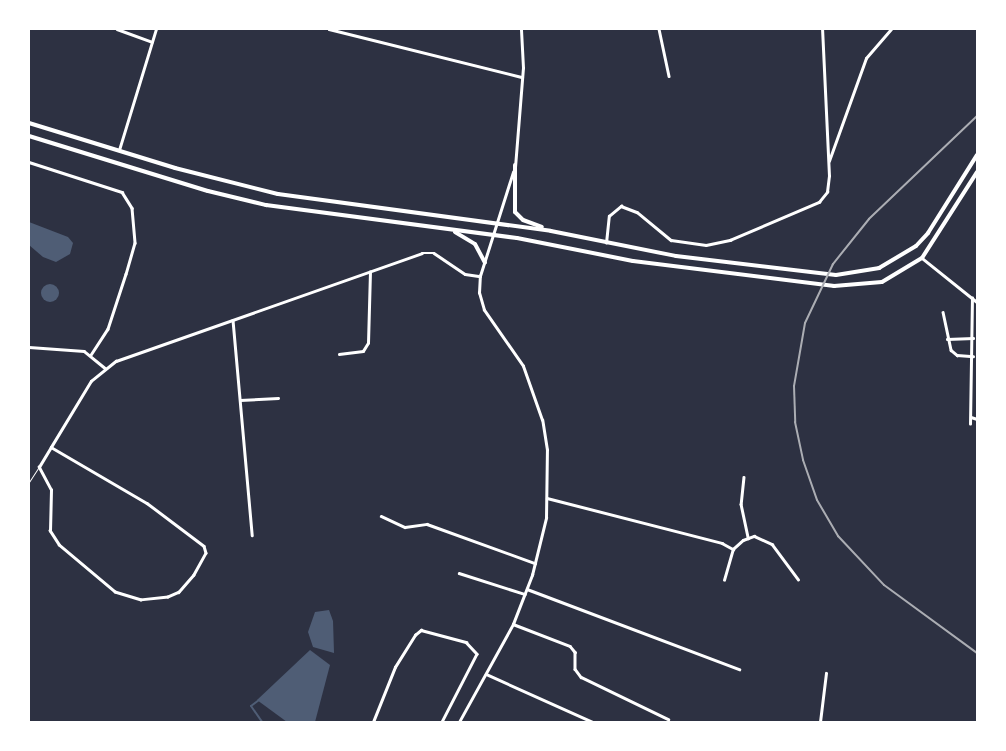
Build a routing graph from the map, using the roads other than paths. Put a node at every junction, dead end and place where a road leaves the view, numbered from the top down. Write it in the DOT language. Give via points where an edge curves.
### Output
graph roads {
  1 [pos="117,29"];
  2 [pos="156,29"];
  3 [pos="329,29"];
  4 [pos="521,29"];
  5 [pos="659,29"];
  6 [pos="822,29"];
  7 [pos="891,29"];
  8 [pos="152,42"];
  9 [pos="669,76"];
  10 [pos="522,77"];
  11 [pos="29,122"];
  12 [pos="29,136"];
  13 [pos="119,150"];
  14 [pos="977,155"];
  15 [pos="29,162"];
  16 [pos="828,162"];
  17 [pos="515,165"];
  18 [pos="977,172"];
  19 [pos="498,223"];
  20 [pos="450,230"];
  21 [pos="551,231"];
  22 [pos="494,235"];
  23 [pos="606,242"];
  24 [pos="922,258"];
  25 [pos="485,263"];
  26 [pos="370,272"];
  27 [pos="480,276"];
  28 [pos="972,298"];
  29 [pos="977,302"];
  30 [pos="943,312"];
  31 [pos="233,320"];
  32 [pos="973,338"];
  33 [pos="947,339"];
  34 [pos="29,347"];
  35 [pos="339,354"];
  36 [pos="92,355"];
  37 [pos="973,356"];
  38 [pos="105,368"];
  39 [pos="278,398"];
  40 [pos="240,400"];
  41 [pos="971,417"];
  42 [pos="977,419"];
  43 [pos="970,424"];
  44 [pos="51,447"];
  45 [pos="39,467"];
  46 [pos="744,477"];
  47 [pos="29,482"];
  48 [pos="547,498"];
  49 [pos="380,516"];
  50 [pos="252,534"];
  51 [pos="748,538"];
  52 [pos="733,549"];
  53 [pos="535,563"];
  54 [pos="459,573"];
  55 [pos="798,579"];
  56 [pos="724,580"];
  57 [pos="527,589"];
  58 [pos="525,594"];
  59 [pos="513,624"];
  60 [pos="739,669"];
  61 [pos="826,673"];
  62 [pos="486,674"];
  63 [pos="668,720"];
  64 [pos="374,722"];
  65 [pos="442,722"];
  66 [pos="459,722"];
  67 [pos="593,722"];
  68 [pos="820,722"];
  1 -- 8 [label="street"];
  2 -- 8 [label="street"];
  3 -- 10 [label="street"];
  4 -- 10 [label="street"];
  5 -- 9 [label="street"];
  6 -- 16 [label="street"];
  7 -- 16 [label="street" via="866,58"];
  8 -- 13 [label="street"];
  10 -- 17 [label="street"];
  11 -- 13 [label="main road"];
  12 -- 20 [label="main road" via="208,191 266,205"];
  13 -- 19 [label="main road" via="278,194"];
  14 -- 23 [label="main road" via="933,226 916,246 879,268 836,275 810,273 676,256"];
  15 -- 36 [label="street" via="122,192 132,208 135,243 108,329"];
  16 -- 23 [label="street" via="828,187 820,202 730,240 706,245 679,243 665,237 637,212 621,206 609,216"];
  17 -- 19 [label="street"];
  17 -- 21 [label="main road" via="515,212 522,220"];
  18 -- 24 [label="main road"];
  19 -- 21 [label="main road"];
  19 -- 22 [label="street"];
  20 -- 22 [label="main road"];
  20 -- 25 [label="main road" via="470,239"];
  21 -- 23 [label="main road"];
  22 -- 24 [label="main road" via="633,261 834,286 882,282"];
  22 -- 25 [label="street"];
  24 -- 28 [label="street"];
  25 -- 27 [label="street"];
  26 -- 27 [label="street" via="428,252 465,274"];
  26 -- 31 [label="street"];
  26 -- 35 [label="street" via="368,343 363,351"];
  27 -- 48 [label="street" via="478,293 484,310 519,359 542,420 547,450"];
  28 -- 29 [label="street"];
  28 -- 32 [label="street"];
  30 -- 33 [label="street"];
  31 -- 38 [label="street"];
  31 -- 40 [label="street"];
  32 -- 33 [label="street"];
  32 -- 37 [label="street"];
  33 -- 37 [label="street" via="957,355"];
  34 -- 36 [label="street" via="59,347"];
  36 -- 38 [label="street"];
  37 -- 41 [label="street"];
  38 -- 44 [label="street" via="91,381"];
  39 -- 40 [label="street"];
  40 -- 50 [label="street"];
  41 -- 42 [label="street"];
  41 -- 43 [label="street"];
  44 -- 45 [label="street"];
  44 -- 45 [label="street" via="147,503 199,541 206,553 194,575 179,592 168,598 141,600 115,592 54,540 49,520 51,490"];
  45 -- 47 [label="lane"];
  46 -- 51 [label="street" via="741,504"];
  48 -- 52 [label="street" via="722,543"];
  48 -- 53 [label="street"];
  49 -- 53 [label="street" via="402,527 428,524"];
  51 -- 52 [label="street"];
  51 -- 55 [label="street" via="759,537 772,544"];
  52 -- 56 [label="street"];
  53 -- 57 [label="street"];
  54 -- 58 [label="street"];
  57 -- 58 [label="street"];
  57 -- 60 [label="street"];
  58 -- 59 [label="street"];
  59 -- 62 [label="street"];
  59 -- 63 [label="street" via="570,646 575,652 575,669 581,677"];
  61 -- 68 [label="street"];
  62 -- 66 [label="street"];
  62 -- 67 [label="street"];
  64 -- 65 [label="street" via="396,667 415,634 421,630 466,642 477,654"];
}
